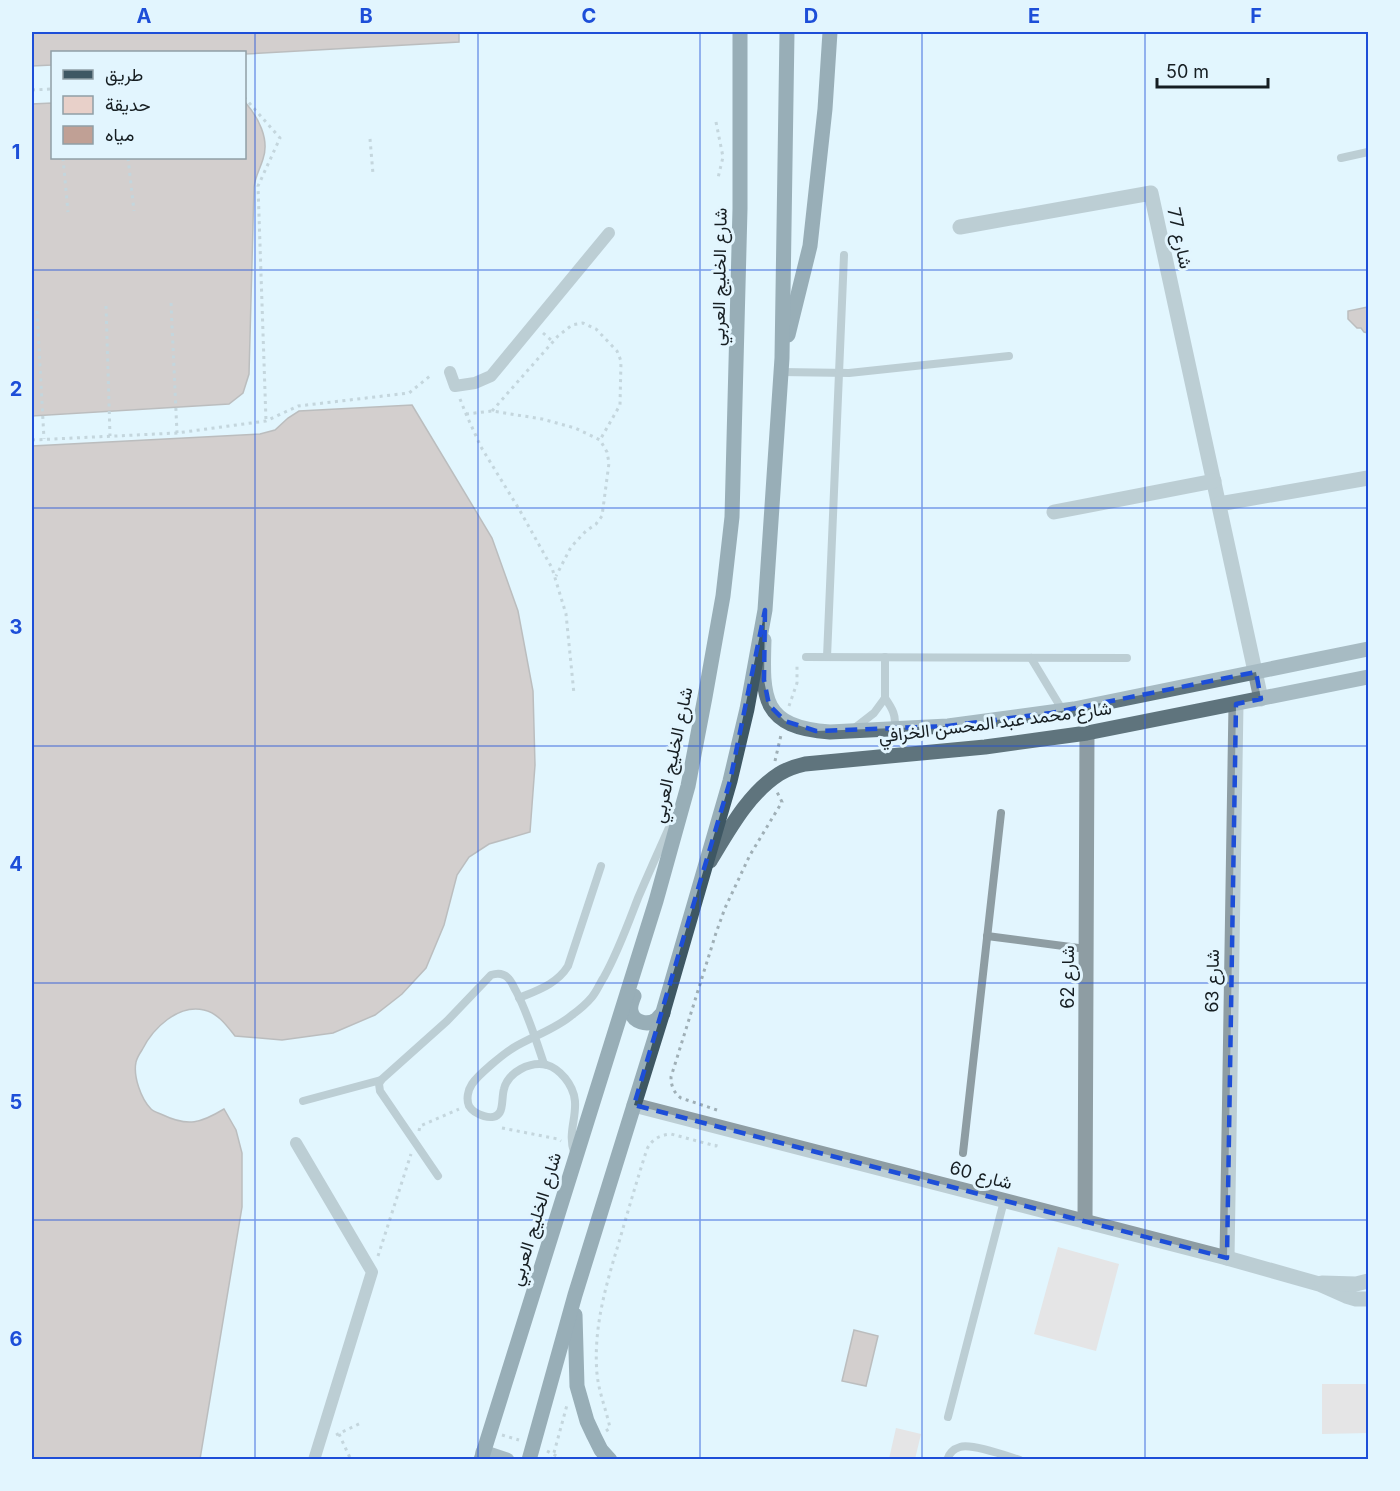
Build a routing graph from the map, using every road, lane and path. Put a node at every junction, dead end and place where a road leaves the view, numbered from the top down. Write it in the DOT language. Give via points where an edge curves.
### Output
graph roads {
  1 [pos="740,32"];
  2 [pos="787,32"];
  3 [pos="830,32"];
  4 [pos="51,89"];
  5 [pos="32,90"];
  6 [pos="246,99"];
  7 [pos="716,122"];
  8 [pos="370,139"];
  9 [pos="1368,152"];
  10 [pos="1341,158"];
  11 [pos="63,159"];
  12 [pos="129,159"];
  13 [pos="373,174"];
  14 [pos="718,178"];
  15 [pos="68,212"];
  16 [pos="134,212"];
  17 [pos="960,226"];
  18 [pos="609,233"];
  19 [pos="844,255"];
  20 [pos="171,303"];
  21 [pos="106,306"];
  22 [pos="37,311"];
  23 [pos="1009,356"];
  24 [pos="782,365"];
  25 [pos="450,372"];
  26 [pos="839,372"];
  27 [pos="430,376"];
  28 [pos="455,386"];
  29 [pos="492,411"];
  30 [pos="466,414"];
  31 [pos="266,421"];
  32 [pos="177,433"];
  33 [pos="110,436"];
  34 [pos="44,439"];
  35 [pos="32,440"];
  36 [pos="600,440"];
  37 [pos="1368,478"];
  38 [pos="1214,481"];
  39 [pos="1219,504"];
  40 [pos="1054,512"];
  41 [pos="555,578"];
  42 [pos="765,610"];
  43 [pos="1368,649"];
  44 [pos="806,657"];
  45 [pos="827,657"];
  46 [pos="885,657"];
  47 [pos="1030,658"];
  48 [pos="1127,658"];
  49 [pos="1256,672"];
  50 [pos="1368,677"];
  51 [pos="574,694"];
  52 [pos="885,698"];
  53 [pos="1261,699"];
  54 [pos="1236,704"];
  55 [pos="1063,711"];
  56 [pos="900,728"];
  57 [pos="850,731"];
  58 [pos="1087,733"];
  59 [pos="916,754"];
  60 [pos="688,786"];
  61 [pos="1000,813"];
  62 [pos="601,866"];
  63 [pos="705,867"];
  64 [pos="656,901"];
  65 [pos="987,936"];
  66 [pos="1086,949"];
  67 [pos="519,998"];
  68 [pos="663,1012"];
  69 [pos="535,1037"];
  70 [pos="544,1064"];
  71 [pos="381,1080"];
  72 [pos="303,1101"];
  73 [pos="634,1105"];
  74 [pos="460,1109"];
  75 [pos="296,1143"];
  76 [pos="415,1143"];
  77 [pos="963,1153"];
  78 [pos="575,1156"];
  79 [pos="438,1176"];
  80 [pos="1005,1201"];
  81 [pos="1085,1222"];
  82 [pos="1227,1258"];
  83 [pos="372,1272"];
  84 [pos="1368,1281"];
  85 [pos="1319,1284"];
  86 [pos="575,1295"];
  87 [pos="1368,1299"];
  88 [pos="567,1404"];
  89 [pos="948,1417"];
  90 [pos="362,1423"];
  91 [pos="339,1434"];
  92 [pos="319,1444"];
  93 [pos="553,1454"];
  94 [pos="482,1456"];
  95 [pos="314,1460"];
  96 [pos="351,1460"];
  97 [pos="507,1460"];
  98 [pos="529,1460"];
  99 [pos="552,1460"];
  100 [pos="564,1460"];
  101 [pos="610,1460"];
  102 [pos="947,1460"];
  103 [pos="1020,1460"];
  1 -- 60 [label="main road, شارع الخليج العربي" via="732,517 723,596"];
  2 -- 24 [label="main road"];
  3 -- 24 [label="main road" via="810,246"];
  4 -- 5 [label="path"];
  6 -- 31 [label="path" via="280,138 258,186"];
  7 -- 14 [label="path" via="723,157"];
  8 -- 13 [label="path"];
  9 -- 10 [label="lane"];
  11 -- 15 [label="path"];
  12 -- 16 [label="path"];
  17 -- 38 [label="street, شارع 77" via="1151,193"];
  18 -- 28 [label="street" via="491,376"];
  19 -- 26 [label="lane"];
  20 -- 32 [label="path"];
  21 -- 33 [label="path"];
  22 -- 34 [label="path"];
  23 -- 26 [label="lane"];
  24 -- 26 [label="lane"];
  24 -- 42 [label="main road"];
  25 -- 28 [label="street"];
  26 -- 45 [label="lane"];
  27 -- 31 [label="path" via="409,393 298,406"];
  28 -- 30 [label="path"];
  29 -- 30 [label="path"];
  29 -- 36 [label="path" via="542,419"];
  29 -- 36 [label="path" via="558,336 572,325 583,323 596,329 617,351 621,361 620,405"];
  30 -- 41 [label="path"];
  31 -- 32 [label="path"];
  32 -- 33 [label="path"];
  33 -- 34 [label="path"];
  34 -- 35 [label="path"];
  36 -- 41 [label="path" via="609,463 602,516 571,547"];
  37 -- 39 [label="street"];
  38 -- 39 [label="street, شارع 77"];
  38 -- 40 [label="street"];
  39 -- 49 [label="street, شارع 77"];
  41 -- 51 [label="path" via="566,614"];
  42 -- 57 [label="main road, شارع محمد عبد المحسن الخرافي" via="764,680 772,709 785,721 805,729"];
  42 -- 63 [label="main road" via="730,781"];
  43 -- 49 [label="main road, شارع محمد عبد المحسن الخرافي"];
  44 -- 45 [label="lane"];
  45 -- 46 [label="lane"];
  46 -- 47 [label="lane"];
  46 -- 52 [label="lane"];
  47 -- 48 [label="lane"];
  47 -- 55 [label="lane"];
  49 -- 53 [label="street, شارع 77"];
  49 -- 55 [label="main road, شارع محمد عبد المحسن الخرافي"];
  50 -- 53 [label="main road, شارع محمد عبد المحسن الخرافي"];
  52 -- 56 [label="lane"];
  52 -- 57 [label="lane" via="867,720"];
  53 -- 54 [label="main road, شارع محمد عبد المحسن الخرافي"];
  54 -- 58 [label="main road, شارع محمد عبد المحسن الخرافي"];
  54 -- 82 [label="street, شارع 63"];
  55 -- 56 [label="main road, شارع محمد عبد المحسن الخرافي"];
  56 -- 57 [label="main road, شارع محمد عبد المحسن الخرافي"];
  56 -- 59 [label="main road"];
  58 -- 59 [label="main road, شارع محمد عبد المحسن الخرافي"];
  58 -- 66 [label="street, شارع 62"];
  59 -- 63 [label="main road, شارع محمد عبد المحسن الخرافي" via="805,764 781,773 762,787 743,810"];
  60 -- 64 [label="main road, شارع الخليج العربي"];
  60 -- 69 [label="lane" via="613,960 593,996 571,1017"];
  61 -- 65 [label="lane"];
  62 -- 67 [label="lane" via="568,966 548,985"];
  63 -- 68 [label="main road"];
  64 -- 68 [label="main road" via="657,921 631,1010 634,1018 644,1023 656,1020"];
  64 -- 78 [label="main road, شارع الخليج العربي"];
  65 -- 66 [label="lane"];
  65 -- 77 [label="lane"];
  66 -- 81 [label="street, شارع 62"];
  67 -- 69 [label="lane"];
  67 -- 71 [label="lane" via="509,979 501,974 491,975"];
  68 -- 73 [label="main road"];
  69 -- 70 [label="lane"];
  69 -- 70 [label="lane" via="511,1050 474,1081 468,1096 470,1108 483,1116 498,1114 505,1084 511,1077 526,1067"];
  70 -- 78 [label="lane" via="560,1072 574,1094 576,1110 571,1139"];
  71 -- 72 [label="lane"];
  71 -- 76 [label="lane" via="380,1091"];
  73 -- 80 [label="street, شارع 60"];
  73 -- 86 [label="main road"];
  74 -- 76 [label="path" via="420,1126"];
  75 -- 83 [label="street"];
  76 -- 79 [label="lane"];
  76 -- 83 [label="path"];
  78 -- 94 [label="main road, شارع الخليج العربي"];
  80 -- 81 [label="street, شارع 60"];
  80 -- 89 [label="lane"];
  81 -- 82 [label="street, شارع 60"];
  82 -- 85 [label="street, شارع 60"];
  83 -- 92 [label="street"];
  84 -- 85 [label="street"];
  85 -- 87 [label="street" via="1346,1296"];
  86 -- 98 [label="main road"];
  86 -- 101 [label="main road" via="577,1386 587,1421"];
  88 -- 93 [label="path"];
  90 -- 91 [label="path"];
  91 -- 92 [label="path"];
  91 -- 96 [label="path"];
  92 -- 95 [label="street"];
  93 -- 99 [label="path"];
  93 -- 100 [label="path"];
  94 -- 97 [label="main road"];
  102 -- 103 [label="lane" via="956,1448 965,1446"];
}
